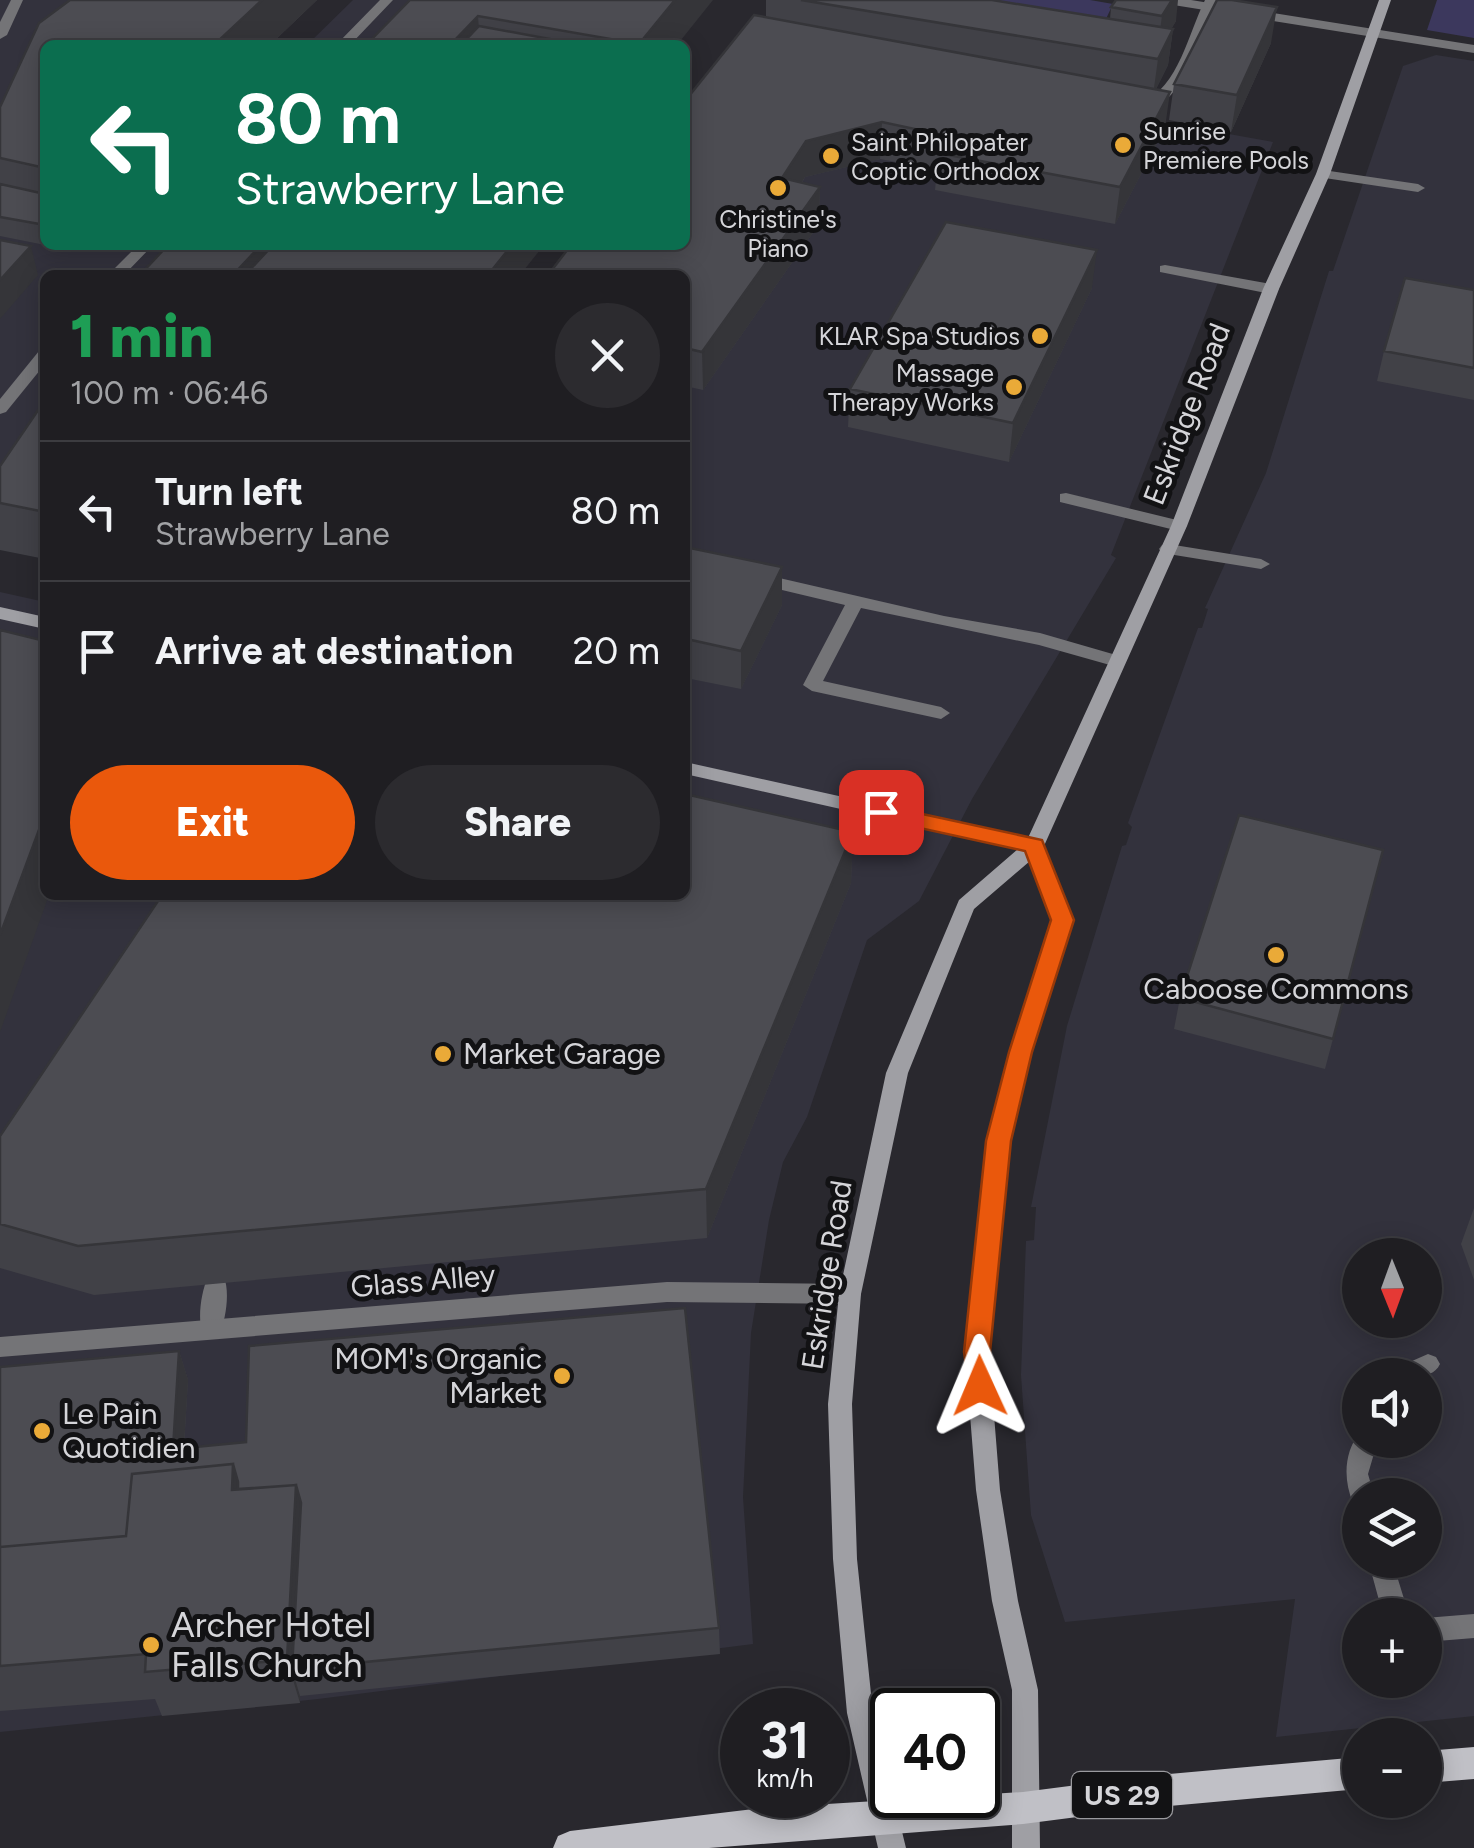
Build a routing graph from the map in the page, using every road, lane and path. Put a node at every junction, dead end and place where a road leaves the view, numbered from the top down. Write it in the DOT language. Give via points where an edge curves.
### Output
graph roads {
  1 [pos="17,0"];
  2 [pos="387,0"];
  3 [pos="1167,0"];
  4 [pos="1384,0"];
  5 [pos="1209,3"];
  6 [pos="1375,33"];
  7 [pos="0,36"];
  8 [pos="348,40"];
  9 [pos="1474,50"];
  10 [pos="1135,105"];
  11 [pos="1323,174"];
  12 [pos="1418,188"];
  13 [pos="141,250"];
  14 [pos="1166,269"];
  15 [pos="121,270"];
  16 [pos="1271,289"];
  17 [pos="40,360"];
  18 [pos="0,409"];
  19 [pos="1066,498"];
  20 [pos="1179,526"];
  21 [pos="1168,549"];
  22 [pos="1261,564"];
  23 [pos="745,576"];
  24 [pos="856,600"];
  25 [pos="0,614"];
  26 [pos="40,622"];
  27 [pos="1116,661"];
  28 [pos="940,713"];
  29 [pos="690,769"];
  30 [pos="1034,846"];
  31 [pos="216,1284"];
  32 [pos="850,1294"];
  33 [pos="211,1328"];
  34 [pos="0,1346"];
  35 [pos="1474,1626"];
  36 [pos="1442,1629"];
  37 [pos="1474,1763"];
  38 [pos="1442,1766"];
  39 [pos="1342,1775"];
  40 [pos="1023,1808"];
  41 [pos="888,1833"];
  42 [pos="570,1848"];
  43 [pos="1026,1848"];
  1 -- 7 [label="street"];
  2 -- 8 [label="street"];
  3 -- 5 [label="street"];
  4 -- 6 [label="street, Eskridge Road"];
  5 -- 6 [label="street"];
  5 -- 10 [label="street" via="1161,100"];
  6 -- 9 [label="street"];
  6 -- 11 [label="street, Eskridge Road"];
  11 -- 12 [label="street"];
  11 -- 16 [label="street, Eskridge Road"];
  13 -- 15 [label="street"];
  14 -- 16 [label="street"];
  16 -- 20 [label="street, Eskridge Road"];
  17 -- 18 [label="street"];
  19 -- 20 [label="street"];
  20 -- 21 [label="street, Eskridge Road"];
  21 -- 22 [label="street"];
  21 -- 27 [label="street, Eskridge Road"];
  23 -- 24 [label="street"];
  24 -- 27 [label="street" via="1040,638"];
  24 -- 28 [label="street" via="812,686"];
  25 -- 26 [label="street"];
  27 -- 30 [label="street, Eskridge Road"];
  29 -- 30 [label="street"];
  30 -- 32 [label="street, Eskridge Road" via="966,905 897,1073"];
  30 -- 40 [label="street" via="1062,920 999,1141 977,1352 988,1490 1025,1690"];
  31 -- 33 [label="street"];
  32 -- 33 [label="street, Glass Alley" via="667,1292"];
  32 -- 41 [label="street, Eskridge Road" via="840,1404 844,1559 860,1713"];
  33 -- 34 [label="street, Glass Alley"];
  35 -- 36 [label="street"];
  37 -- 38 [label="main road"];
  39 -- 40 [label="main road, US 29"];
  40 -- 41 [label="main road, US 29"];
  40 -- 43 [label="street"];
  41 -- 42 [label="main road, US 29" via="762,1825"];
}
